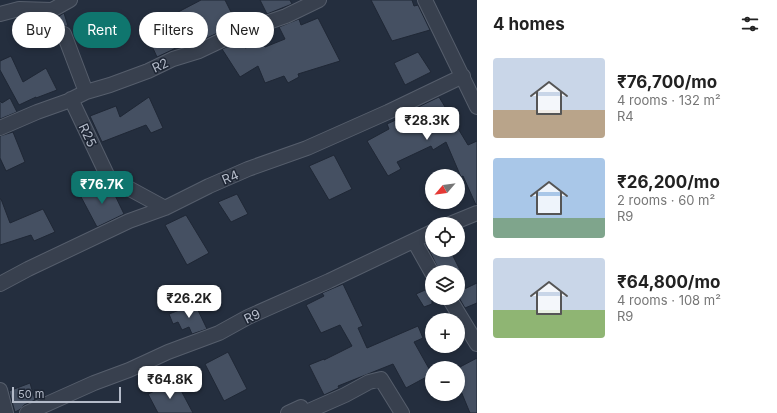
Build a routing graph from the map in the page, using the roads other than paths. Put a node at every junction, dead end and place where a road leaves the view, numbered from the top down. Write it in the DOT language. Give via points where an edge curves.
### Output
graph roads {
  1 [pos="70,0"];
  2 [pos="319,0"];
  3 [pos="426,0"];
  4 [pos="0,14"];
  5 [pos="65,37"];
  6 [pos="463,76"];
  7 [pos="86,92"];
  8 [pos="71,99"];
  9 [pos="477,107"];
  10 [pos="0,128"];
  11 [pos="165,208"];
  12 [pos="477,213"];
  13 [pos="465,218"];
  14 [pos="425,236"];
  15 [pos="414,241"];
  16 [pos="428,265"];
  17 [pos="0,284"];
  18 [pos="453,305"];
  19 [pos="477,344"];
  20 [pos="0,390"];
  21 [pos="6,413"];
  22 [pos="27,413"];
  23 [pos="288,413"];
  24 [pos="304,413"];
  25 [pos="402,413"];
  1 -- 4 [label="street" via="52,10 19,9"];
  2 -- 7 [label="street, R2" via="199,51"];
  3 -- 6 [label="street"];
  5 -- 7 [label="street"];
  6 -- 9 [label="street"];
  6 -- 11 [label="street, R4" via="307,148 248,169"];
  7 -- 8 [label="street, R2"];
  8 -- 10 [label="street, R2"];
  8 -- 11 [label="street, R25" via="108,177"];
  11 -- 17 [label="street, R4" via="129,221"];
  12 -- 13 [label="street"];
  14 -- 15 [label="street, R9"];
  15 -- 16 [label="street"];
  15 -- 22 [label="street, R9" via="248,317 219,333 168,352"];
  18 -- 19 [label="street"];
  20 -- 21 [label="street"];
  23 -- 24 [label="street" via="301,407"];
  24 -- 25 [label="street" via="369,382 381,379"];
}
